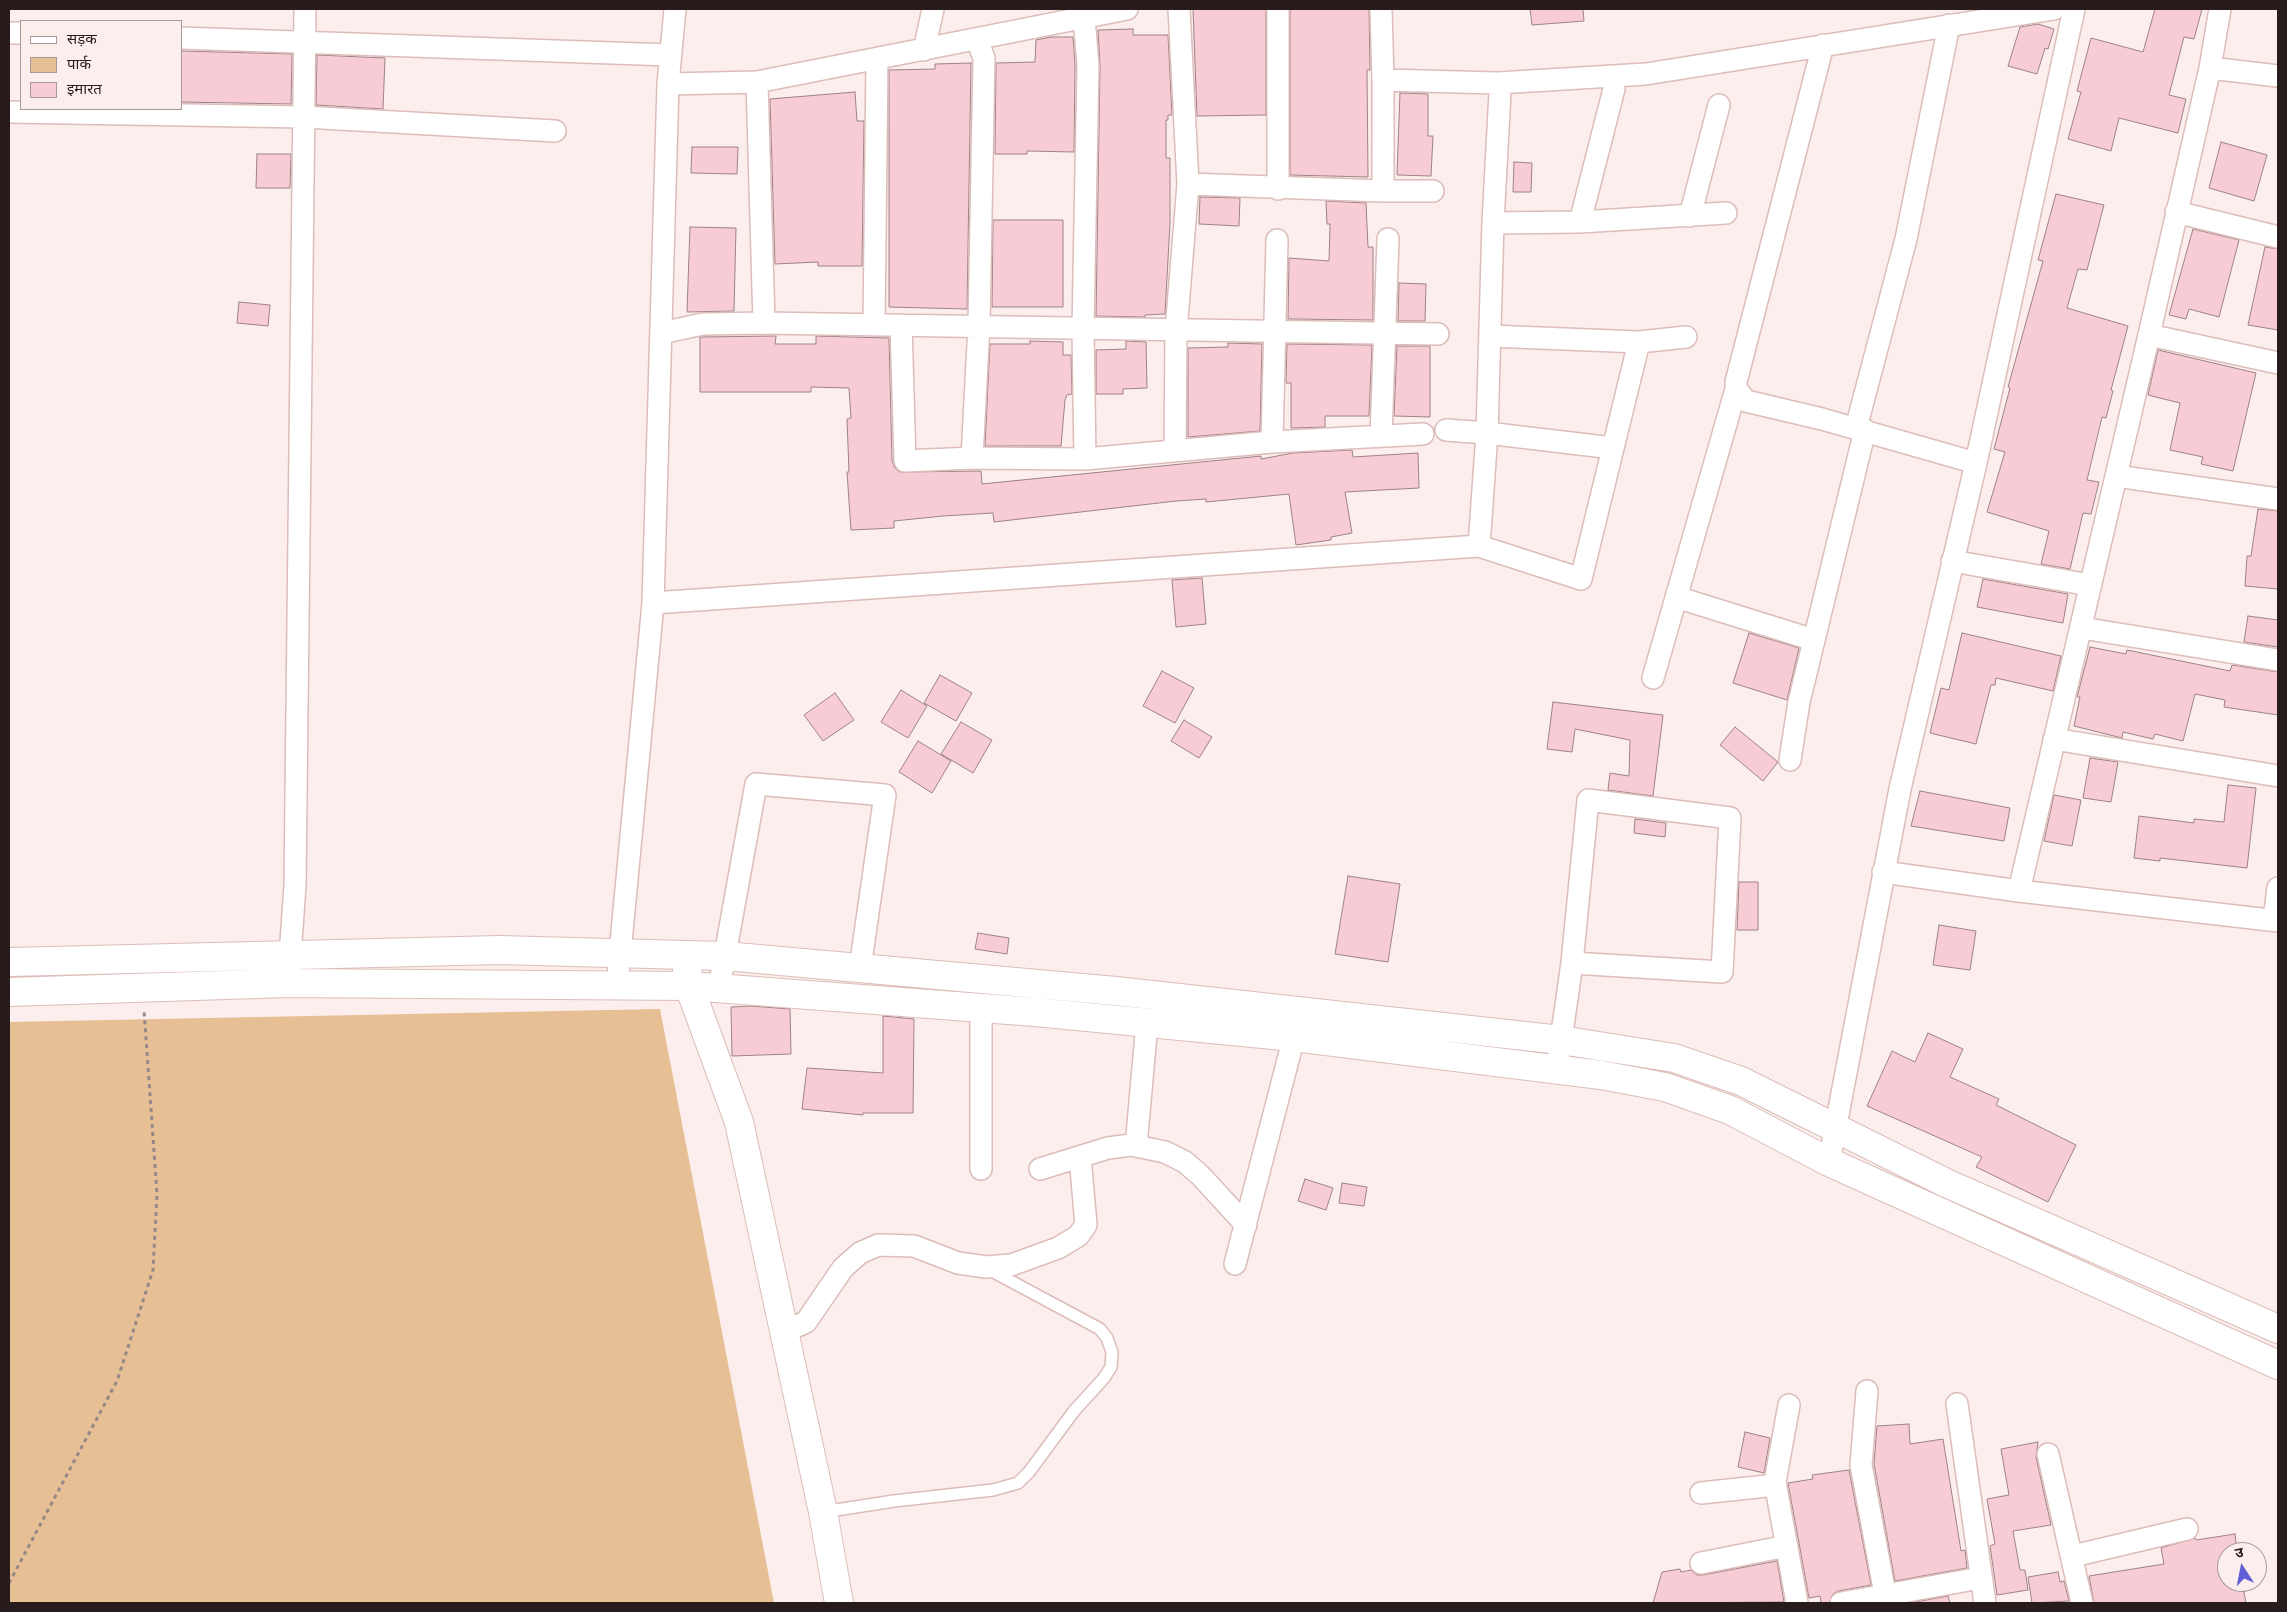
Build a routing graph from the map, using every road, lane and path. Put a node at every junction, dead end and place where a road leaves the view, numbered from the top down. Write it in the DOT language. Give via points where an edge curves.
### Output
graph roads {
  1 [pos="304,9"];
  2 [pos="675,9"];
  3 [pos="933,9"];
  4 [pos="1127,9"];
  5 [pos="1179,9"];
  6 [pos="1278,9"];
  7 [pos="1381,9"];
  8 [pos="2054,9"];
  9 [pos="2074,9"];
  10 [pos="2220,9"];
  11 [pos="1084,18"];
  12 [pos="1949,25"];
  13 [pos="182,38"];
  14 [pos="977,40"];
  15 [pos="304,41"];
  16 [pos="1823,45"];
  17 [pos="924,50"];
  18 [pos="670,55"];
  19 [pos="877,60"];
  20 [pos="2210,68"];
  21 [pos="2278,76"];
  22 [pos="1383,80"];
  23 [pos="758,82"];
  24 [pos="668,84"];
  25 [pos="1614,89"];
  26 [pos="1500,92"];
  27 [pos="1719,106"];
  28 [pos="9,112"];
  29 [pos="304,117"];
  30 [pos="555,131"];
  31 [pos="1188,184"];
  32 [pos="1278,188"];
  33 [pos="1433,191"];
  34 [pos="1382,192"];
  35 [pos="2176,212"];
  36 [pos="1726,213"];
  37 [pos="1690,216"];
  38 [pos="1580,222"];
  39 [pos="1493,223"];
  40 [pos="2278,236"];
  41 [pos="1277,240"];
  42 [pos="1388,240"];
  43 [pos="764,324"];
  44 [pos="874,324"];
  45 [pos="900,325"];
  46 [pos="979,325"];
  47 [pos="1083,329"];
  48 [pos="1275,330"];
  49 [pos="1176,331"];
  50 [pos="661,333"];
  51 [pos="1384,334"];
  52 [pos="1438,334"];
  53 [pos="2149,335"];
  54 [pos="1490,336"];
  55 [pos="1686,337"];
  56 [pos="1639,342"];
  57 [pos="2278,363"];
  58 [pos="1736,389"];
  59 [pos="1860,429"];
  60 [pos="1446,430"];
  61 [pos="1487,433"];
  62 [pos="1423,434"];
  63 [pos="1381,436"];
  64 [pos="1272,442"];
  65 [pos="1613,448"];
  66 [pos="1175,450"];
  67 [pos="972,458"];
  68 [pos="1085,459"];
  69 [pos="1976,463"];
  70 [pos="2116,476"];
  71 [pos="2278,499"];
  72 [pos="1479,546"];
  73 [pos="1952,561"];
  74 [pos="2090,585"];
  75 [pos="1676,597"];
  76 [pos="653,603"];
  77 [pos="2082,628"];
  78 [pos="1814,640"];
  79 [pos="2278,660"];
  80 [pos="1653,678"];
  81 [pos="2054,739"];
  82 [pos="1790,760"];
  83 [pos="2278,776"];
  84 [pos="1884,872"];
  85 [pos="2278,888"];
  86 [pos="2019,891"];
  87 [pos="2276,920"];
  88 [pos="620,953"];
  89 [pos="290,955"];
  90 [pos="686,955"];
  91 [pos="725,956"];
  92 [pos="9,962"];
  93 [pos="1572,963"];
  94 [pos="860,968"];
  95 [pos="288,983"];
  96 [pos="617,985"];
  97 [pos="689,986"];
  98 [pos="142,987"];
  99 [pos="718,988"];
  100 [pos="9,992"];
  101 [pos="980,1008"];
  102 [pos="1398,1022"];
  103 [pos="1147,1023"];
  104 [pos="1294,1037"];
  105 [pos="1562,1040"];
  106 [pos="1397,1049"];
  107 [pos="1557,1068"];
  108 [pos="1836,1127"];
  109 [pos="1136,1146"];
  110 [pos="1080,1157"];
  111 [pos="1829,1162"];
  112 [pos="981,1169"];
  113 [pos="1040,1169"];
  114 [pos="1246,1225"];
  115 [pos="1235,1264"];
  116 [pos="986,1267"];
  117 [pos="2278,1330"];
  118 [pos="784,1332"];
  119 [pos="2278,1365"];
  120 [pos="1866,1391"];
  121 [pos="1957,1404"];
  122 [pos="1789,1405"];
  123 [pos="2048,1454"];
  124 [pos="1776,1485"];
  125 [pos="1701,1493"];
  126 [pos="823,1512"];
  127 [pos="2188,1529"];
  128 [pos="1787,1546"];
  129 [pos="2073,1556"];
  130 [pos="1701,1564"];
  131 [pos="1980,1578"];
  132 [pos="9,1583"];
  133 [pos="1885,1594"];
  134 [pos="839,1603"];
  135 [pos="1798,1603"];
  136 [pos="1841,1603"];
  137 [pos="1985,1603"];
  138 [pos="2082,1603"];
  1 -- 15 [label="street"];
  2 -- 18 [label="street"];
  3 -- 17 [label="street"];
  4 -- 11 [label="street"];
  5 -- 31 [label="street"];
  6 -- 32 [label="street"];
  7 -- 22 [label="street"];
  8 -- 12 [label="street"];
  9 -- 69 [label="street"];
  10 -- 20 [label="street"];
  11 -- 14 [label="street"];
  11 -- 47 [label="street" via="1088,64"];
  12 -- 16 [label="street"];
  12 -- 59 [label="street" via="1906,239"];
  13 -- 15 [label="street"];
  14 -- 17 [label="street"];
  14 -- 46 [label="street" via="984,58"];
  15 -- 18 [label="street"];
  15 -- 29 [label="street"];
  16 -- 22 [label="street" via="1646,74 1498,83"];
  16 -- 58 [label="street"];
  17 -- 19 [label="street"];
  18 -- 24 [label="street"];
  19 -- 23 [label="street"];
  19 -- 44 [label="street"];
  20 -- 21 [label="street"];
  20 -- 35 [label="street"];
  22 -- 34 [label="street"];
  23 -- 24 [label="street"];
  23 -- 43 [label="street"];
  24 -- 50 [label="street"];
  25 -- 38 [label="street"];
  26 -- 39 [label="street"];
  27 -- 37 [label="street"];
  28 -- 29 [label="street"];
  29 -- 30 [label="street"];
  29 -- 89 [label="street" via="295,885"];
  31 -- 32 [label="street"];
  31 -- 49 [label="street"];
  32 -- 34 [label="street"];
  33 -- 34 [label="street"];
  35 -- 40 [label="street"];
  35 -- 53 [label="street"];
  36 -- 37 [label="street"];
  37 -- 38 [label="street"];
  38 -- 39 [label="street"];
  39 -- 54 [label="street"];
  41 -- 48 [label="street"];
  42 -- 51 [label="street"];
  43 -- 44 [label="street"];
  43 -- 50 [label="street" via="703,324"];
  44 -- 45 [label="street"];
  45 -- 46 [label="street"];
  45 -- 67 [label="street" via="905,461"];
  46 -- 47 [label="street"];
  46 -- 67 [label="street"];
  47 -- 49 [label="street"];
  47 -- 68 [label="street"];
  48 -- 49 [label="street"];
  48 -- 51 [label="street"];
  48 -- 64 [label="street"];
  49 -- 66 [label="street"];
  50 -- 76 [label="street"];
  51 -- 52 [label="street"];
  51 -- 63 [label="street"];
  53 -- 57 [label="street"];
  53 -- 70 [label="street"];
  54 -- 56 [label="street"];
  54 -- 61 [label="street"];
  55 -- 56 [label="street"];
  56 -- 65 [label="street"];
  58 -- 59 [label="street" via="1746,401"];
  58 -- 75 [label="street"];
  59 -- 69 [label="street"];
  59 -- 78 [label="street"];
  60 -- 61 [label="street"];
  61 -- 65 [label="street"];
  61 -- 72 [label="street"];
  62 -- 63 [label="street"];
  63 -- 64 [label="street"];
  64 -- 66 [label="street"];
  65 -- 72 [label="street" via="1580,579"];
  66 -- 68 [label="street"];
  67 -- 68 [label="street"];
  69 -- 73 [label="street"];
  70 -- 71 [label="street"];
  70 -- 74 [label="street"];
  72 -- 76 [label="street"];
  73 -- 74 [label="street"];
  73 -- 84 [label="street"];
  74 -- 77 [label="street"];
  75 -- 78 [label="street"];
  75 -- 80 [label="street"];
  76 -- 88 [label="street"];
  77 -- 79 [label="street"];
  77 -- 81 [label="street"];
  78 -- 82 [label="street" via="1799,702"];
  81 -- 83 [label="street"];
  81 -- 86 [label="street"];
  84 -- 86 [label="street"];
  84 -- 108 [label="street"];
  85 -- 87 [label="street"];
  86 -- 87 [label="street"];
  88 -- 89 [label="street" via="499,950"];
  88 -- 90 [label="street"];
  88 -- 96 [label="street"];
  89 -- 92 [label="street"];
  89 -- 95 [label="street"];
  90 -- 91 [label="street"];
  90 -- 97 [label="street"];
  91 -- 94 [label="street"];
  91 -- 94 [label="street" via="756,784 885,795"];
  91 -- 99 [label="street"];
  93 -- 93 [label="street" via="1588,800 1730,818 1722,972"];
  93 -- 105 [label="street"];
  94 -- 102 [label="street" via="1116,991"];
  95 -- 96 [label="street"];
  95 -- 98 [label="street"];
  96 -- 97 [label="street"];
  97 -- 99 [label="street"];
  97 -- 118 [label="street" via="739,1122"];
  98 -- 100 [label="street"];
  98 -- 132 [label="path" via="157,1194 152,1270 117,1381"];
  99 -- 101 [label="street"];
  101 -- 103 [label="street"];
  101 -- 112 [label="street"];
  102 -- 105 [label="street"];
  102 -- 106 [label="street"];
  103 -- 104 [label="street"];
  103 -- 109 [label="street"];
  104 -- 106 [label="street"];
  104 -- 114 [label="street"];
  105 -- 107 [label="street"];
  105 -- 108 [label="street" via="1674,1058 1740,1081"];
  106 -- 107 [label="street"];
  107 -- 111 [label="street" via="1665,1087 1730,1110"];
  108 -- 111 [label="street"];
  108 -- 117 [label="street" via="1946,1183"];
  109 -- 110 [label="street" via="1108,1148"];
  109 -- 114 [label="street" via="1165,1152 1185,1162"];
  110 -- 113 [label="street"];
  110 -- 116 [label="street" via="1086,1224 1078,1236 1058,1248 1010,1265"];
  111 -- 119 [label="street"];
  114 -- 115 [label="street"];
  116 -- 118 [label="street" via="958,1263 914,1246 878,1245 860,1253 843,1268 806,1322"];
  116 -- 126 [label="lane" via="1100,1329 1112,1352 1104,1378 1018,1483 993,1490"];
  118 -- 126 [label="street"];
  120 -- 133 [label="street" via="1861,1465"];
  121 -- 131 [label="street"];
  122 -- 124 [label="street"];
  123 -- 129 [label="street"];
  124 -- 125 [label="street"];
  124 -- 128 [label="street"];
  126 -- 134 [label="street"];
  127 -- 129 [label="street"];
  128 -- 130 [label="street"];
  128 -- 135 [label="street"];
  129 -- 138 [label="street"];
  131 -- 133 [label="street"];
  131 -- 137 [label="street"];
  133 -- 136 [label="street"];
}
